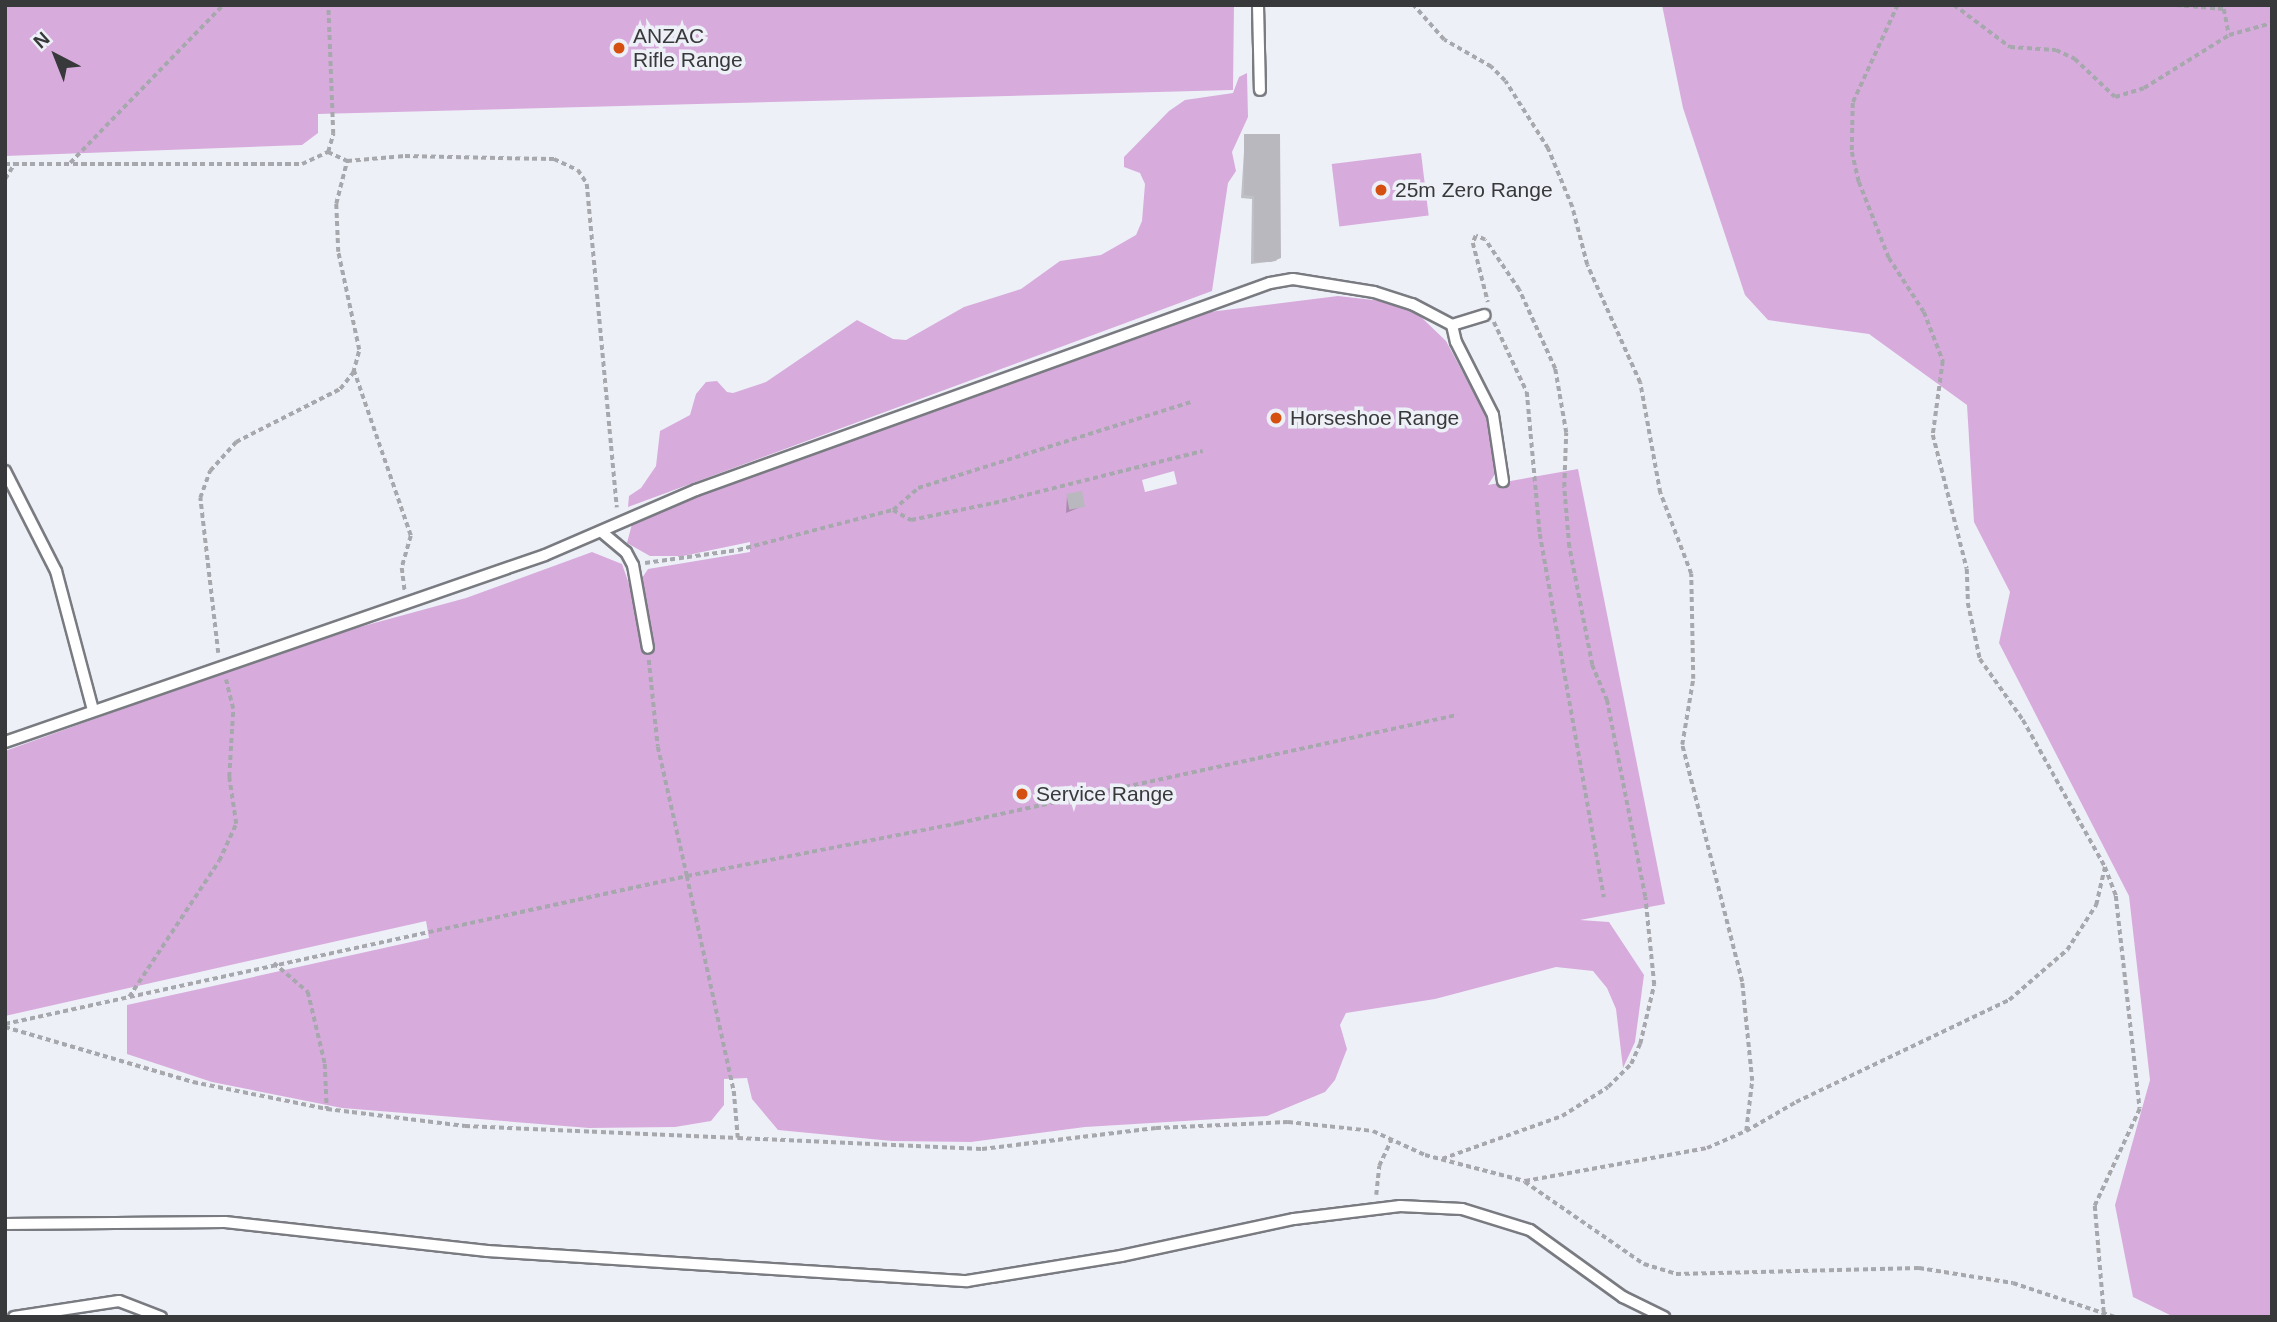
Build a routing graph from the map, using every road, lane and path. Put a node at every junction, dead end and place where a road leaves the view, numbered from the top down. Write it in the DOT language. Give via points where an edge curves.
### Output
graph roads {
  1 [pos="223,5"];
  2 [pos="328,5"];
  3 [pos="1258,5"];
  4 [pos="1413,5"];
  5 [pos="1898,5"];
  6 [pos="1954,5"];
  7 [pos="2176,5"];
  8 [pos="2272,23"];
  9 [pos="2229,36"];
  10 [pos="1260,90"];
  11 [pos="328,152"];
  12 [pos="346,161"];
  13 [pos="15,163"];
  14 [pos="70,163"];
  15 [pos="5,164"];
  16 [pos="5,179"];
  17 [pos="1485,315"];
  18 [pos="1452,324"];
  19 [pos="354,370"];
  20 [pos="1194,401"];
  21 [pos="1203,451"];
  22 [pos="5,471"];
  23 [pos="1503,481"];
  24 [pos="893,510"];
  25 [pos="618,521"];
  26 [pos="603,533"];
  27 [pos="633,565"];
  28 [pos="409,599"];
  29 [pos="648,648"];
  30 [pos="221,664"];
  31 [pos="93,710"];
  32 [pos="1457,715"];
  33 [pos="5,742"];
  34 [pos="2105,867"];
  35 [pos="687,876"];
  36 [pos="1604,897"];
  37 [pos="274,963"];
  38 [pos="128,998"];
  39 [pos="5,1026"];
  40 [pos="327,1109"];
  41 [pos="1746,1131"];
  42 [pos="738,1138"];
  43 [pos="1391,1140"];
  44 [pos="1441,1159"];
  45 [pos="1525,1181"];
  46 [pos="1375,1208"];
  47 [pos="5,1224"];
  48 [pos="2104,1313"];
  49 [pos="15,1317"];
  50 [pos="161,1317"];
  51 [pos="1664,1317"];
  52 [pos="2115,1317"];
  1 -- 14 [label="path"];
  2 -- 11 [label="path" via="333,134"];
  3 -- 10 [label="lane"];
  4 -- 41 [label="path" via="1444,40 1505,80 1548,149 1572,207 1587,265 1640,383 1660,493 1691,574 1693,679 1682,745 1741,982 1752,1081"];
  5 -- 34 [label="path" via="1853,103 1852,152 1859,182 1889,258 1924,312 1943,361 1933,435 1967,569 1968,603 1980,659 2023,720"];
  6 -- 9 [label="path" via="2010,47 2056,50 2076,58 2115,97 2144,88"];
  7 -- 9 [label="path" via="2224,9"];
  8 -- 9 [label="path"];
  11 -- 12 [label="path"];
  11 -- 14 [label="path" via="302,164"];
  12 -- 19 [label="path" via="336,204 338,252 359,350"];
  12 -- 25 [label="path" via="405,156 554,159 579,170 587,184"];
  13 -- 14 [label="path"];
  13 -- 15 [label="path"];
  13 -- 16 [label="path"];
  17 -- 18 [label="lane"];
  17 -- 36 [label="path" via="1501,332 1527,392 1541,534"];
  17 -- 44 [label="path" via="1488,293 1473,243 1476,236 1485,240 1519,290 1555,369 1566,433 1569,547 1592,665 1607,701 1645,897 1654,985 1640,1044 1630,1064 1608,1087 1552,1120"];
  18 -- 23 [label="lane" via="1456,342 1493,415"];
  18 -- 25 [label="lane" via="1374,292 1293,279 1261,285"];
  19 -- 28 [label="path" via="411,537 402,568"];
  19 -- 30 [label="path" via="340,389 236,442 210,471 200,498"];
  20 -- 24 [label="path" via="918,488"];
  21 -- 24 [label="path" via="911,520"];
  22 -- 31 [label="lane" via="56,571"];
  24 -- 27 [label="path" via="738,550"];
  25 -- 26 [label="lane"];
  26 -- 27 [label="lane"];
  26 -- 28 [label="lane"];
  27 -- 29 [label="lane"];
  28 -- 30 [label="lane"];
  29 -- 35 [label="path" via="658,747"];
  30 -- 31 [label="lane"];
  30 -- 38 [label="path" via="233,709 229,777 236,824 219,861 155,951"];
  31 -- 33 [label="lane"];
  32 -- 35 [label="path" via="959,823"];
  34 -- 41 [label="path" via="2096,905 2067,950 2009,1000 1796,1102"];
  34 -- 48 [label="path" via="2116,896 2125,956 2133,1083 2140,1109 2095,1206"];
  35 -- 37 [label="path"];
  35 -- 42 [label="path" via="734,1091"];
  37 -- 38 [label="path"];
  37 -- 40 [label="path" via="308,992 326,1064"];
  38 -- 39 [label="path"];
  39 -- 40 [label="path" via="194,1082"];
  40 -- 42 [label="path" via="465,1126"];
  41 -- 45 [label="path" via="1707,1148"];
  42 -- 43 [label="path" via="982,1149 1156,1128 1288,1122 1373,1131"];
  43 -- 44 [label="path"];
  43 -- 46 [label="path" via="1379,1167"];
  44 -- 45 [label="path"];
  45 -- 48 [label="path" via="1644,1264 1676,1274 1920,1268 2013,1283"];
  46 -- 47 [label="lane" via="967,1281 488,1251 225,1222"];
  46 -- 51 [label="lane" via="1462,1209 1505,1219 1541,1237 1623,1297"];
  48 -- 52 [label="path"];
  49 -- 50 [label="lane" via="118,1301"];
}
